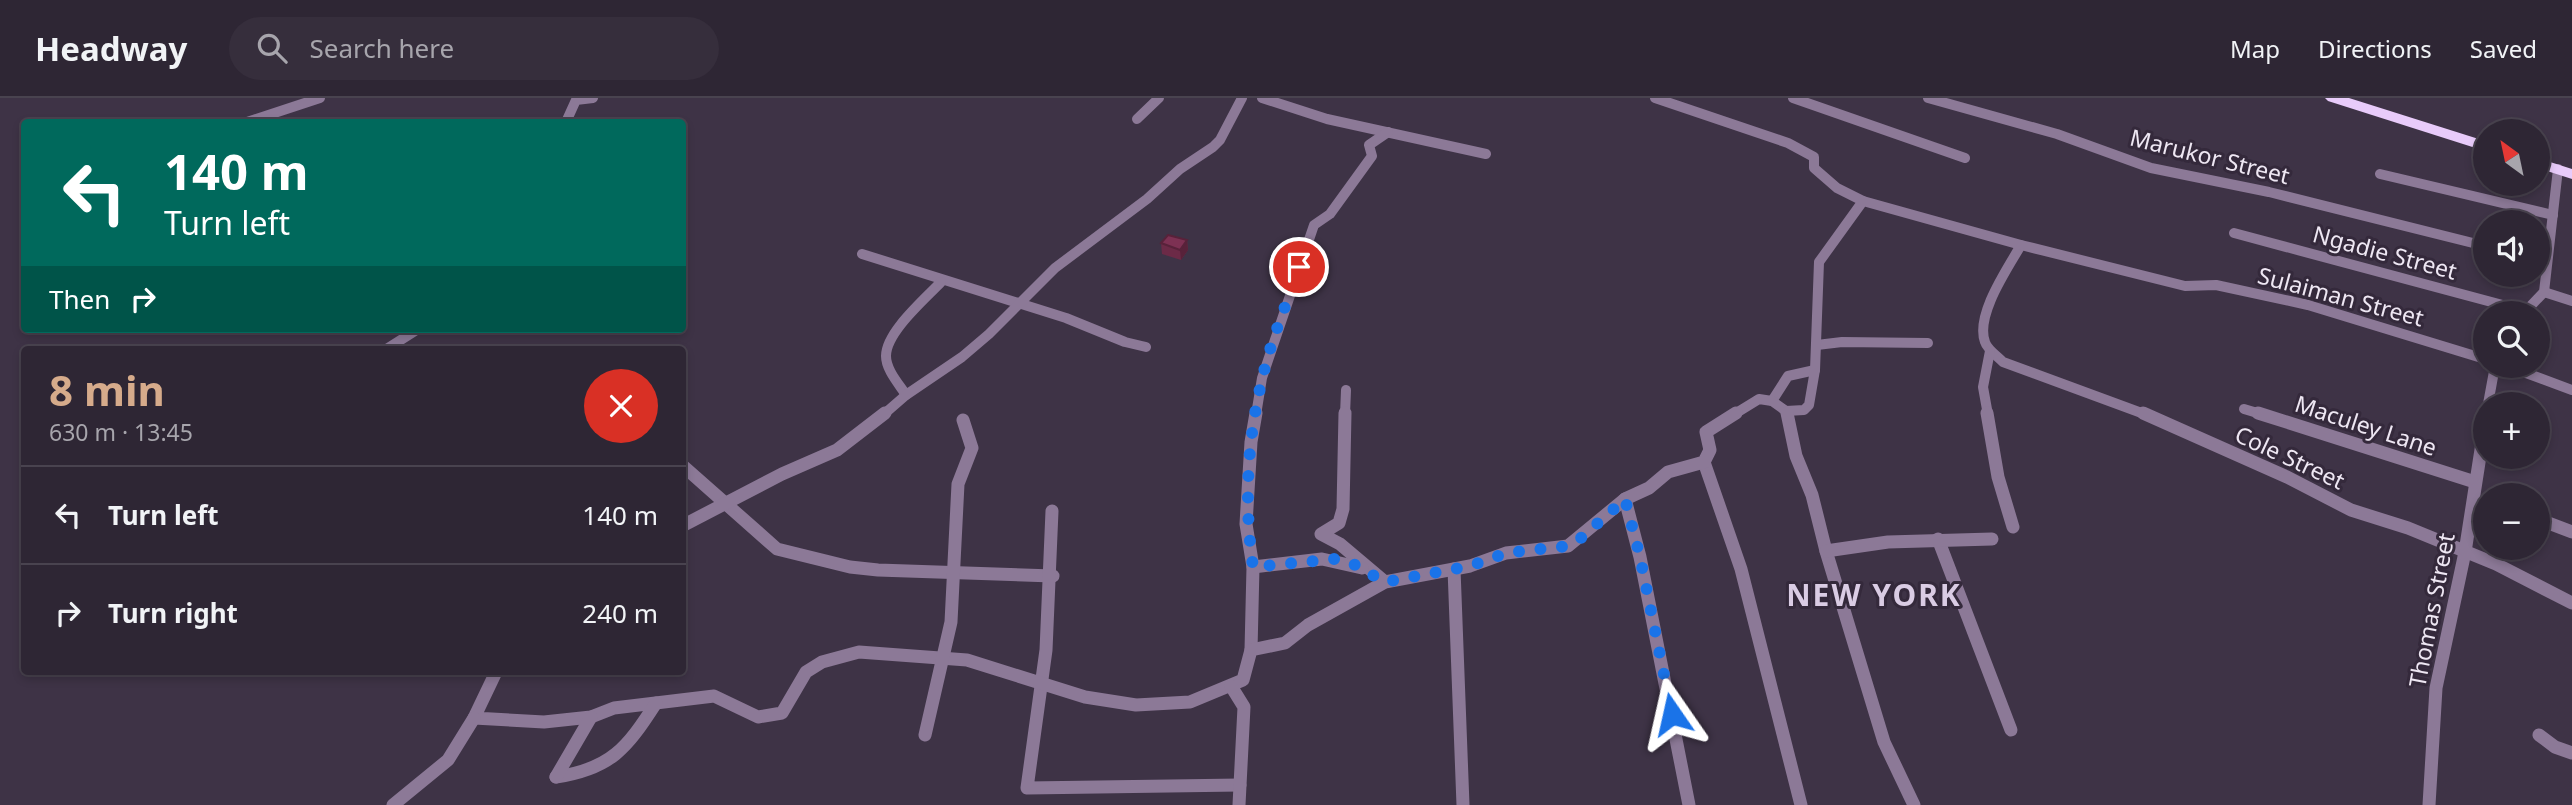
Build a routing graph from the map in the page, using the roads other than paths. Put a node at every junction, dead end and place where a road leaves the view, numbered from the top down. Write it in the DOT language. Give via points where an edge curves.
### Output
graph roads {
  1 [pos="320,98"];
  2 [pos="593,98"];
  3 [pos="1159,98"];
  4 [pos="1242,98"];
  5 [pos="1262,98"];
  6 [pos="1655,98"];
  7 [pos="1793,98"];
  8 [pos="1928,98"];
  9 [pos="2333,98"];
  10 [pos="576,99"];
  11 [pos="256,119"];
  12 [pos="567,119"];
  13 [pos="1137,119"];
  14 [pos="1388,132"];
  15 [pos="2473,142"];
  16 [pos="1486,154"];
  17 [pos="1965,158"];
  18 [pos="2565,172"];
  19 [pos="2379,174"];
  20 [pos="1863,201"];
  21 [pos="2553,215"];
  22 [pos="2550,227"];
  23 [pos="2234,233"];
  24 [pos="2473,243"];
  25 [pos="2021,245"];
  26 [pos="862,254"];
  27 [pos="941,282"];
  28 [pos="2544,287"];
  29 [pos="2544,292"];
  30 [pos="2484,301"];
  31 [pos="2535,301"];
  32 [pos="2572,301"];
  33 [pos="1017,305"];
  34 [pos="412,333"];
  35 [pos="1928,343"];
  36 [pos="1817,345"];
  37 [pos="391,346"];
  38 [pos="1146,347"];
  39 [pos="1990,351"];
  40 [pos="2473,355"];
  41 [pos="1815,370"];
  42 [pos="2540,378"];
  43 [pos="1346,390"];
  44 [pos="2572,390"];
  45 [pos="906,395"];
  46 [pos="1772,401"];
  47 [pos="2244,410"];
  48 [pos="1786,411"];
  49 [pos="963,420"];
  50 [pos="1704,463"];
  51 [pos="686,469"];
  52 [pos="2473,489"];
  53 [pos="1625,499"];
  54 [pos="725,504"];
  55 [pos="1052,511"];
  56 [pos="2473,514"];
  57 [pos="686,524"];
  58 [pos="2550,524"];
  59 [pos="2013,527"];
  60 [pos="2572,532"];
  61 [pos="1938,539"];
  62 [pos="1992,539"];
  63 [pos="1826,551"];
  64 [pos="2465,552"];
  65 [pos="1253,567"];
  66 [pos="1365,569"];
  67 [pos="1454,569"];
  68 [pos="953,575"];
  69 [pos="1053,576"];
  70 [pos="1385,582"];
  71 [pos="2572,603"];
  72 [pos="1251,650"];
  73 [pos="944,659"];
  74 [pos="495,675"];
  75 [pos="1044,683"];
  76 [pos="1231,686"];
  77 [pos="656,703"];
  78 [pos="590,717"];
  79 [pos="474,718"];
  80 [pos="2011,730"];
  81 [pos="2539,735"];
  82 [pos="925,736"];
  83 [pos="2572,753"];
  84 [pos="1240,785"];
  85 [pos="393,805"];
  86 [pos="1239,805"];
  87 [pos="1463,805"];
  88 [pos="1689,805"];
  89 [pos="1801,805"];
  90 [pos="1914,805"];
  91 [pos="2429,805"];
  1 -- 11 [label="street"];
  2 -- 10 [label="street"];
  3 -- 13 [label="street"];
  4 -- 33 [label="street" via="1220,140 1055,268"];
  5 -- 14 [label="street"];
  6 -- 20 [label="street, Sulaiman Street" via="1788,143 1814,157 1818,173 1845,194"];
  7 -- 17 [label="street"];
  8 -- 24 [label="street, Marukor Street" via="2057,134 2151,168 2270,192"];
  9 -- 15 [label="highway"];
  10 -- 12 [label="street"];
  14 -- 16 [label="street"];
  14 -- 65 [label="street" via="1369,145 1372,156 1329,214 1314,225 1262,378 1251,442 1246,524"];
  18 -- 21 [label="street"];
  19 -- 21 [label="street"];
  20 -- 25 [label="street, Sulaiman Street"];
  20 -- 36 [label="street" via="1819,262"];
  21 -- 22 [label="street"];
  23 -- 30 [label="street, Ngadie Street"];
  25 -- 39 [label="street" via="1988,306 1982,338"];
  25 -- 40 [label="street, Sulaiman Street" via="2185,286 2216,285 2308,305"];
  26 -- 27 [label="street"];
  27 -- 33 [label="street"];
  27 -- 45 [label="street" via="888,344 886,356"];
  28 -- 29 [label="street"];
  29 -- 31 [label="street"];
  29 -- 32 [label="street"];
  33 -- 38 [label="street" via="1089,326 1126,345"];
  33 -- 45 [label="street" via="962,357"];
  34 -- 37 [label="street"];
  35 -- 36 [label="street"];
  36 -- 41 [label="street"];
  39 -- 59 [label="street" via="1983,387 1998,477"];
  39 -- 64 [label="street, Cole Street" via="2003,362 2133,409 2351,510"];
  41 -- 46 [label="street" via="1788,376"];
  41 -- 48 [label="street" via="1809,405 1804,410"];
  42 -- 44 [label="street"];
  43 -- 66 [label="street" via="1343,509 1339,523 1321,534 1341,543"];
  45 -- 54 [label="street" via="837,450"];
  46 -- 48 [label="street"];
  46 -- 50 [label="street" via="1759,400 1706,432 1710,450"];
  47 -- 52 [label="street, Maculey Lane"];
  48 -- 63 [label="street"];
  49 -- 68 [label="street" via="972,448 958,484"];
  50 -- 53 [label="street" via="1668,472"];
  50 -- 89 [label="street" via="1741,569"];
  51 -- 54 [label="street"];
  53 -- 67 [label="street" via="1568,546 1506,553"];
  53 -- 88 [label="street"];
  54 -- 57 [label="street"];
  54 -- 68 [label="street" via="777,549 850,567"];
  55 -- 69 [label="street"];
  56 -- 64 [label="street, Thomas Street"];
  58 -- 60 [label="street"];
  61 -- 62 [label="street"];
  61 -- 63 [label="street"];
  61 -- 80 [label="street"];
  63 -- 90 [label="street" via="1884,742"];
  64 -- 71 [label="street, Cole Street"];
  64 -- 91 [label="street, Thomas Street" via="2436,688"];
  65 -- 66 [label="street" via="1335,559"];
  65 -- 72 [label="street"];
  66 -- 70 [label="street"];
  67 -- 70 [label="street"];
  67 -- 87 [label="street"];
  68 -- 69 [label="street"];
  68 -- 73 [label="street"];
  69 -- 75 [label="street"];
  70 -- 72 [label="street" via="1285,643"];
  72 -- 76 [label="street" via="1242,680"];
  73 -- 75 [label="street" via="986,665"];
  73 -- 77 [label="street" via="859,652 822,662 806,672 782,713 758,717 715,696"];
  73 -- 82 [label="street"];
  74 -- 79 [label="street"];
  75 -- 76 [label="street" via="1109,703 1136,705 1190,702"];
  75 -- 84 [label="street" via="1027,788"];
  76 -- 84 [label="street" via="1244,707"];
  77 -- 78 [label="street" via="614,708"];
  77 -- 78 [label="street" via="624,751 589,771 556,777"];
  78 -- 79 [label="street" via="544,722"];
  79 -- 85 [label="street" via="448,760"];
  81 -- 83 [label="street"];
  84 -- 86 [label="street"];
}
